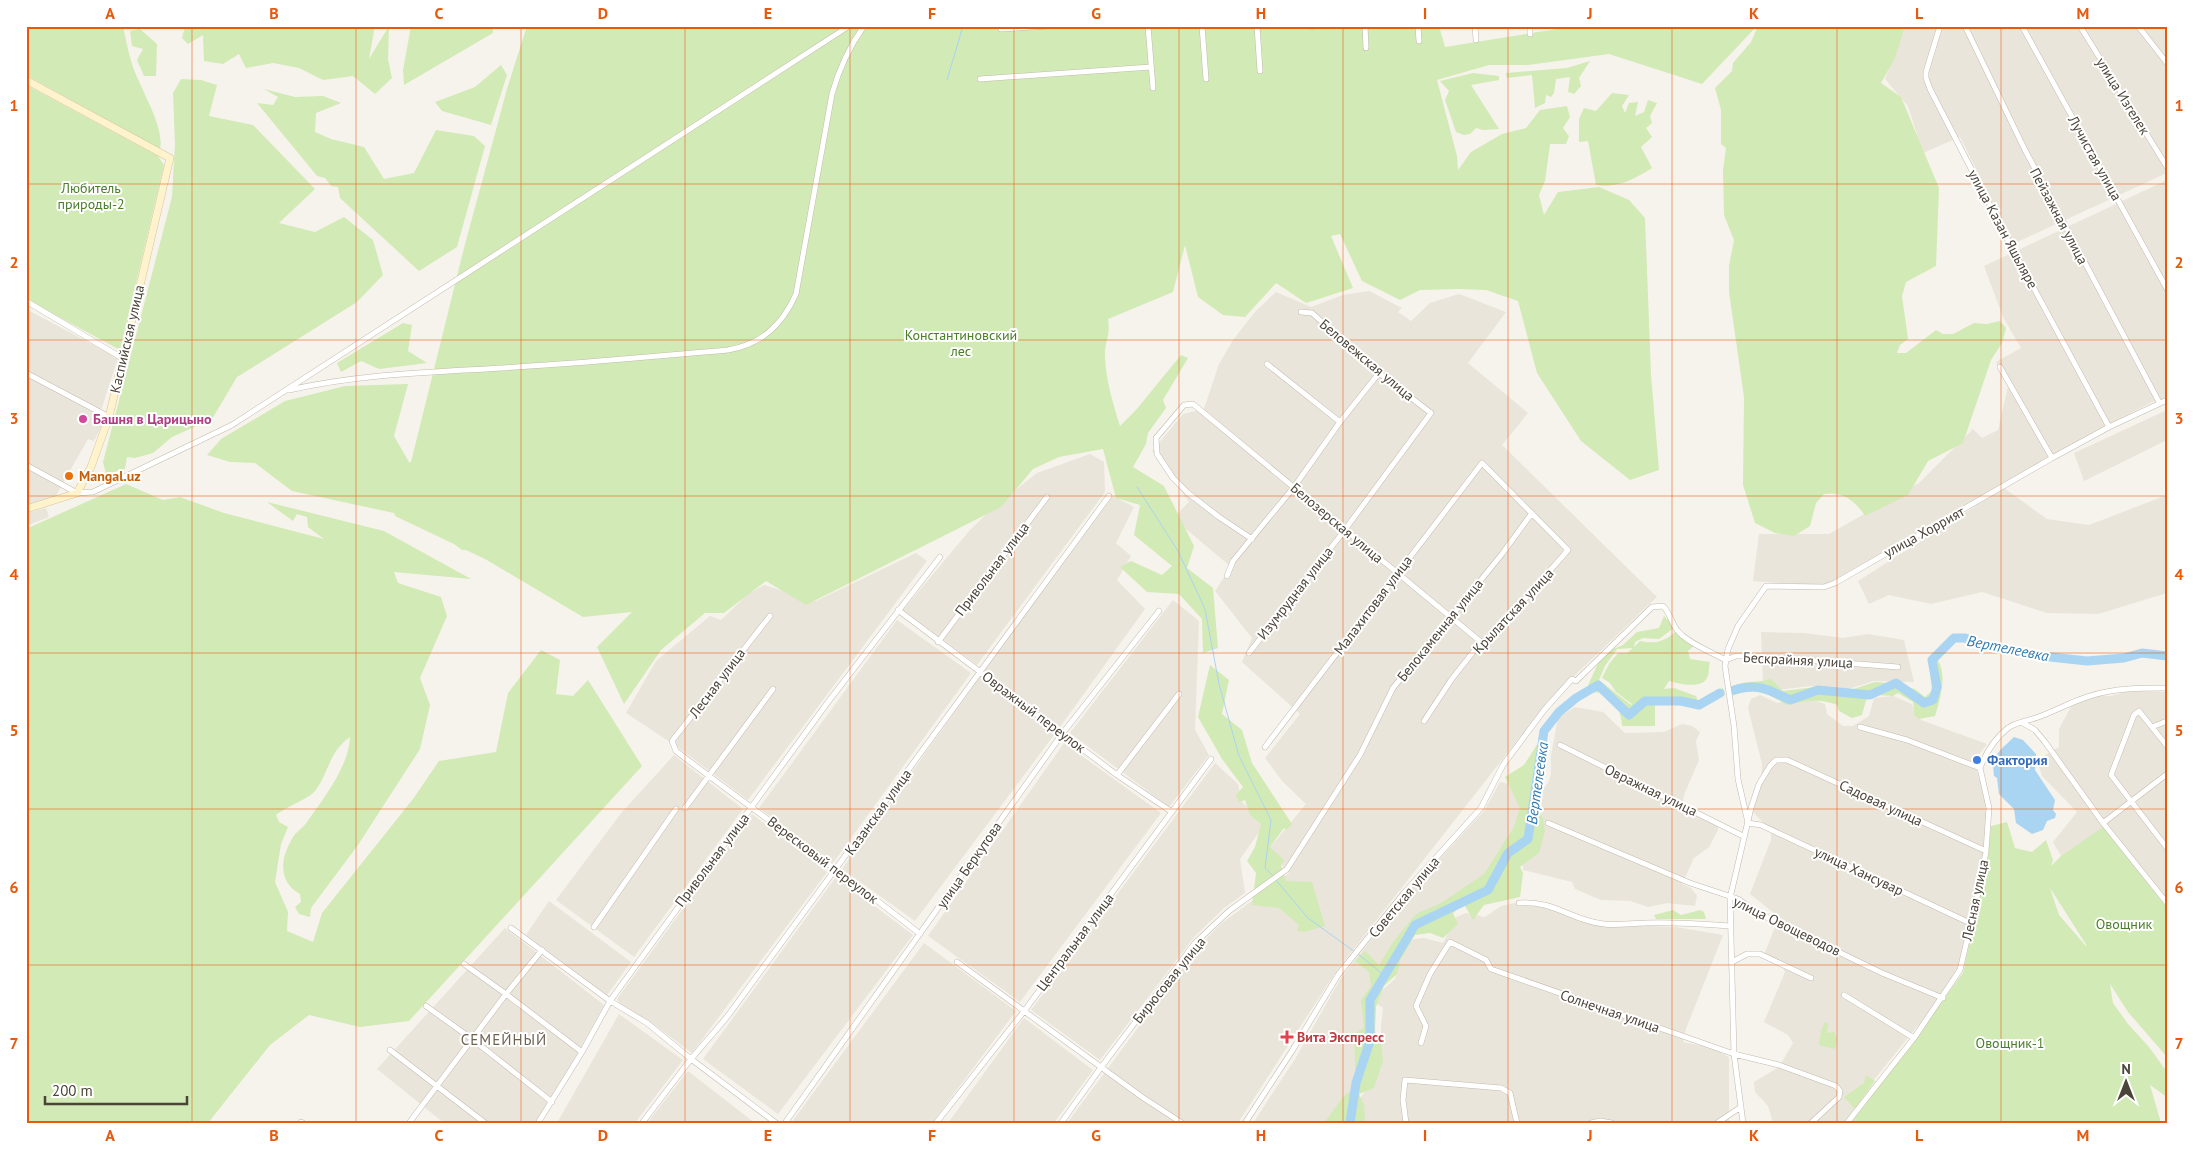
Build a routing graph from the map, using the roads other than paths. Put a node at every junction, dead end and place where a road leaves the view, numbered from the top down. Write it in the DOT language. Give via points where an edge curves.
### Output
graph roads {
  1 [pos="848,26"];
  2 [pos="864,26"];
  3 [pos="1048,26"];
  4 [pos="1148,26"];
  5 [pos="1202,26"];
  6 [pos="1257,26"];
  7 [pos="1365,26"];
  8 [pos="1418,26"];
  9 [pos="1475,26"];
  10 [pos="1530,26"];
  11 [pos="1940,26"];
  12 [pos="1965,26"];
  13 [pos="2022,26"];
  14 [pos="2080,26"];
  15 [pos="2138,26"];
  16 [pos="1001,30"];
  17 [pos="1530,34"];
  18 [pos="1476,40"];
  19 [pos="1419,41"];
  20 [pos="1366,48"];
  21 [pos="2167,63"];
  22 [pos="1151,67"];
  23 [pos="1260,71"];
  24 [pos="980,79"];
  25 [pos="1206,79"];
  26 [pos="26,80"];
  27 [pos="1152,88"];
  28 [pos="2167,166"];
  29 [pos="2167,289"];
  30 [pos="26,301"];
  31 [pos="1301,312"];
  32 [pos="122,358"];
  33 [pos="1266,364"];
  34 [pos="2000,367"];
  35 [pos="26,373"];
  36 [pos="1380,373"];
  37 [pos="284,392"];
  38 [pos="2167,400"];
  39 [pos="2160,402"];
  40 [pos="1431,413"];
  41 [pos="109,417"];
  42 [pos="1340,422"];
  43 [pos="2109,426"];
  44 [pos="2052,458"];
  45 [pos="26,465"];
  46 [pos="1294,487"];
  47 [pos="77,492"];
  48 [pos="1109,496"];
  49 [pos="1047,497"];
  50 [pos="26,508"];
  51 [pos="1532,513"];
  52 [pos="1344,531"];
  53 [pos="1252,538"];
  54 [pos="940,557"];
  55 [pos="1397,574"];
  56 [pos="1227,576"];
  57 [pos="898,610"];
  58 [pos="1159,611"];
  59 [pos="770,616"];
  60 [pos="1449,617"];
  61 [pos="938,642"];
  62 [pos="1481,642"];
  63 [pos="1249,653"];
  64 [pos="1726,660"];
  65 [pos="1898,666"];
  66 [pos="980,671"];
  67 [pos="1572,679"];
  68 [pos="2167,688"];
  69 [pos="773,689"];
  70 [pos="1179,694"];
  71 [pos="1424,721"];
  72 [pos="2167,721"];
  73 [pos="2023,723"];
  74 [pos="2152,726"];
  75 [pos="1860,727"];
  76 [pos="1062,734"];
  77 [pos="1560,745"];
  78 [pos="2167,746"];
  79 [pos="1265,747"];
  80 [pos="676,751"];
  81 [pos="1360,755"];
  82 [pos="1211,759"];
  83 [pos="1980,768"];
  84 [pos="2167,774"];
  85 [pos="1117,775"];
  86 [pos="710,776"];
  87 [pos="2132,802"];
  88 [pos="752,807"];
  89 [pos="685,808"];
  90 [pos="676,809"];
  91 [pos="1172,812"];
  92 [pos="1548,823"];
  93 [pos="1748,823"];
  94 [pos="2103,823"];
  95 [pos="1743,836"];
  96 [pos="2167,848"];
  97 [pos="1986,851"];
  98 [pos="835,871"];
  99 [pos="1730,898"];
  100 [pos="1519,903"];
  101 [pos="2167,903"];
  102 [pos="1970,923"];
  103 [pos="1730,926"];
  104 [pos="594,927"];
  105 [pos="511,928"];
  106 [pos="920,934"];
  107 [pos="542,950"];
  108 [pos="957,962"];
  109 [pos="1732,962"];
  110 [pos="464,964"];
  111 [pos="1811,978"];
  112 [pos="506,994"];
  113 [pos="1844,995"];
  114 [pos="1943,998"];
  115 [pos="610,1001"];
  116 [pos="426,1006"];
  117 [pos="1025,1010"];
  118 [pos="1914,1038"];
  119 [pos="472,1040"];
  120 [pos="1421,1043"];
  121 [pos="390,1050"];
  122 [pos="582,1052"];
  123 [pos="1734,1054"];
  124 [pos="690,1059"];
  125 [pos="1102,1066"];
  126 [pos="437,1085"];
  127 [pos="552,1102"];
  128 [pos="1741,1107"];
  129 [pos="409,1123"];
  130 [pos="485,1123"];
  131 [pos="538,1123"];
  132 [pos="642,1123"];
  133 [pos="776,1123"];
  134 [pos="785,1123"];
  135 [pos="936,1123"];
  136 [pos="1061,1123"];
  137 [pos="1182,1123"];
  138 [pos="1245,1123"];
  139 [pos="1406,1123"];
  140 [pos="1517,1123"];
  141 [pos="1591,1123"];
  142 [pos="1612,1123"];
  143 [pos="1717,1123"];
  144 [pos="1743,1123"];
  145 [pos="1811,1123"];
  146 [pos="1847,1123"];
  1 -- 37 [label="street"];
  2 -- 37 [label="street" via="840,69 832,94 796,294 790,309 765,336 746,347 728,350 381,375 324,382"];
  3 -- 16 [label="street"];
  4 -- 22 [label="street"];
  5 -- 25 [label="street"];
  6 -- 23 [label="street"];
  7 -- 20 [label="street"];
  8 -- 19 [label="street"];
  9 -- 18 [label="street"];
  10 -- 17 [label="street"];
  11 -- 43 [label="street, улица Казан Яшьляре" via="1926,72 1930,89"];
  12 -- 39 [label="street, Пейзажная улица" via="2024,150"];
  13 -- 29 [label="street, Лучистая улица"];
  14 -- 28 [label="street, улица Изгелек"];
  15 -- 21 [label="street"];
  22 -- 24 [label="street"];
  22 -- 27 [label="street"];
  26 -- 32 [label="street, Каспийская улица" via="170,158"];
  30 -- 32 [label="street"];
  31 -- 36 [label="street, Беловежская улица" via="1312,313"];
  32 -- 41 [label="street, Каспийская улица"];
  33 -- 42 [label="street"];
  34 -- 44 [label="street"];
  35 -- 41 [label="street"];
  36 -- 40 [label="street, Беловежская улица"];
  36 -- 42 [label="street"];
  37 -- 47 [label="street" via="200,441 93,492"];
  38 -- 39 [label="street"];
  39 -- 43 [label="street"];
  40 -- 52 [label="street, Изумрудная улица"];
  41 -- 47 [label="street, Каспийская улица" via="91,466"];
  42 -- 46 [label="street"];
  43 -- 44 [label="street, улица Хоррият"];
  44 -- 64 [label="street, улица Хоррият" via="1835,583 1824,587 1766,586 1738,626"];
  45 -- 47 [label="street"];
  46 -- 52 [label="street, Белозерская улица"];
  46 -- 53 [label="street"];
  46 -- 53 [label="street, Белозерская улица" via="1192,404 1184,405 1156,438 1157,454 1173,478 1219,517"];
  47 -- 50 [label="street"];
  48 -- 66 [label="street, Казанская улица"];
  49 -- 61 [label="street, Привольная улица"];
  51 -- 55 [label="street, Малахитовая улица" via="1482,463"];
  51 -- 60 [label="street, Белокаменная улица"];
  51 -- 62 [label="street, Крылатская улица" via="1568,550 1489,640"];
  52 -- 55 [label="street, Белозерская улица"];
  52 -- 63 [label="street, Изумрудная улица"];
  53 -- 56 [label="street" via="1233,561"];
  54 -- 57 [label="street, Привольная улица"];
  55 -- 60 [label="street, Белозерская улица"];
  55 -- 79 [label="street, Малахитовая улица"];
  57 -- 61 [label="street, Овражный переулок"];
  57 -- 88 [label="street, Привольная улица"];
  58 -- 76 [label="street, улица Беркутова"];
  59 -- 80 [label="street, Лесная улица" via="672,741"];
  60 -- 62 [label="street, Белозерская улица"];
  60 -- 81 [label="street, Белокаменная улица" via="1393,688"];
  61 -- 66 [label="street, Овражный переулок"];
  62 -- 71 [label="street, Крылатская улица"];
  64 -- 65 [label="street, Бескрайняя улица" via="1750,656"];
  64 -- 67 [label="street, Бескрайняя улица" via="1678,631 1663,606 1652,607 1576,681"];
  64 -- 93 [label="street" via="1725,676 1734,726 1738,779"];
  66 -- 76 [label="street, Овражный переулок"];
  66 -- 98 [label="street, Казанская улица"];
  67 -- 138 [label="street, Советская улица" via="1503,765 1481,808 1404,893 1338,976"];
  68 -- 73 [label="street" via="2091,695"];
  69 -- 86 [label="street"];
  70 -- 85 [label="street"];
  72 -- 74 [label="street"];
  73 -- 83 [label="street" via="2009,727 1997,739"];
  73 -- 94 [label="street" via="2035,730 2045,742"];
  74 -- 78 [label="street"];
  74 -- 87 [label="street" via="2139,711 2134,715 2111,775"];
  75 -- 83 [label="street" via="1907,740"];
  76 -- 85 [label="street, Овражный переулок"];
  76 -- 106 [label="street, улица Беркутова"];
  77 -- 95 [label="street, Овражная улица"];
  80 -- 86 [label="street, Вересковый переулок"];
  81 -- 125 [label="street, Бирюсовая улица" via="1286,869 1229,911 1195,944"];
  82 -- 91 [label="street, Центральная улица"];
  83 -- 97 [label="street, Лесная улица" via="1989,808"];
  84 -- 87 [label="street"];
  85 -- 91 [label="street, Овражный переулок"];
  86 -- 88 [label="street, Вересковый переулок"];
  86 -- 89 [label="street"];
  87 -- 94 [label="street"];
  87 -- 96 [label="street"];
  88 -- 98 [label="street, Вересковый переулок"];
  88 -- 115 [label="street, Привольная улица"];
  90 -- 104 [label="street"];
  91 -- 117 [label="street, Центральная улица"];
  92 -- 99 [label="street, улица Овощеводов"];
  93 -- 95 [label="street"];
  93 -- 97 [label="street, Садовая улица" via="1759,784 1776,760 1786,760"];
  93 -- 102 [label="street, улица Хансувар" via="1761,825"];
  94 -- 101 [label="street"];
  95 -- 99 [label="street"];
  97 -- 102 [label="street, Лесная улица"];
  98 -- 106 [label="street, Вересковый переулок"];
  98 -- 124 [label="street, Казанская улица" via="727,1017"];
  99 -- 103 [label="street"];
  99 -- 114 [label="street, улица Овощеводов" via="1738,899 1758,913 1882,973"];
  100 -- 103 [label="street, улица Овощеводов" via="1548,905 1604,924 1685,922"];
  102 -- 114 [label="street, Лесная улица" via="1960,970"];
  103 -- 109 [label="street"];
  105 -- 107 [label="street"];
  106 -- 134 [label="street, улица Беркутова"];
  107 -- 112 [label="street"];
  107 -- 115 [label="street"];
  108 -- 117 [label="street"];
  109 -- 111 [label="street" via="1747,954 1760,954"];
  109 -- 123 [label="street"];
  110 -- 112 [label="street"];
  112 -- 119 [label="street"];
  112 -- 122 [label="street"];
  113 -- 118 [label="street"];
  114 -- 118 [label="street, Лесная улица"];
  115 -- 122 [label="street, Привольная улица"];
  115 -- 124 [label="street" via="647,1023"];
  116 -- 119 [label="street"];
  117 -- 125 [label="street"];
  117 -- 135 [label="street, Центральная улица"];
  118 -- 146 [label="street, Лесная улица"];
  119 -- 126 [label="street"];
  119 -- 127 [label="street"];
  120 -- 123 [label="street, Солнечная улица" via="1426,1026 1416,1006 1430,974 1450,942 1486,960 1490,969"];
  121 -- 126 [label="street"];
  122 -- 127 [label="street, Привольная улица"];
  123 -- 128 [label="street"];
  123 -- 145 [label="street, Солнечная улица" via="1779,1065 1836,1086 1840,1091 1839,1098"];
  124 -- 132 [label="street, Казанская улица"];
  124 -- 133 [label="street"];
  125 -- 136 [label="street, Бирюсовая улица"];
  125 -- 137 [label="street"];
  126 -- 129 [label="street"];
  126 -- 130 [label="street"];
  127 -- 131 [label="street, Привольная улица"];
  128 -- 143 [label="street"];
  128 -- 144 [label="street"];
  139 -- 140 [label="street" via="1405,1080 1501,1088 1510,1093"];
  141 -- 142 [label="street"];
}
